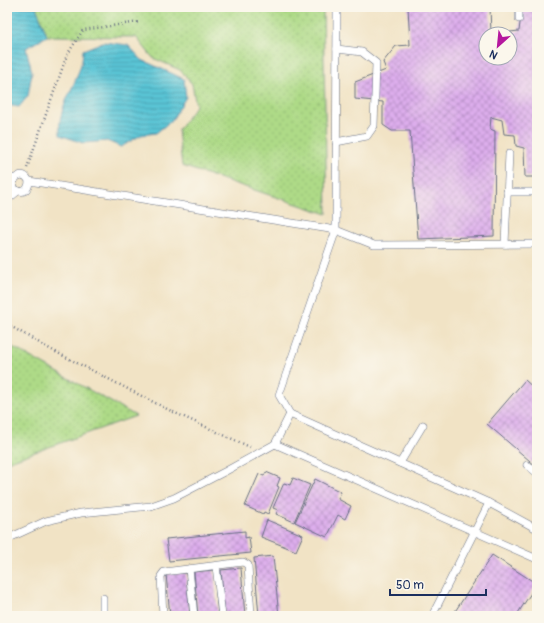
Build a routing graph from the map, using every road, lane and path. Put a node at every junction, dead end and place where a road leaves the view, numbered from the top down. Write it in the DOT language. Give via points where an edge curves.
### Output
graph roads {
  1 [pos="337,7"];
  2 [pos="519,7"];
  3 [pos="519,19"];
  4 [pos="139,22"];
  5 [pos="337,49"];
  6 [pos="336,142"];
  7 [pos="509,154"];
  8 [pos="7,176"];
  9 [pos="15,179"];
  10 [pos="27,179"];
  11 [pos="18,191"];
  12 [pos="507,192"];
  13 [pos="537,192"];
  14 [pos="7,200"];
  15 [pos="336,230"];
  16 [pos="505,244"];
  17 [pos="537,244"];
  18 [pos="7,324"];
  19 [pos="290,414"];
  20 [pos="423,425"];
  21 [pos="275,444"];
  22 [pos="261,453"];
  23 [pos="400,463"];
  24 [pos="527,465"];
  25 [pos="537,473"];
  26 [pos="489,502"];
  27 [pos="537,529"];
  28 [pos="475,532"];
  29 [pos="7,539"];
  30 [pos="537,559"];
  31 [pos="216,566"];
  32 [pos="189,569"];
  33 [pos="103,598"];
  34 [pos="103,616"];
  35 [pos="163,616"];
  36 [pos="194,616"];
  37 [pos="222,616"];
  38 [pos="251,616"];
  39 [pos="432,616"];
  1 -- 5 [label="lane"];
  2 -- 3 [label="lane"];
  4 -- 10 [label="path" via="83,30 67,55"];
  5 -- 6 [label="lane"];
  5 -- 6 [label="lane" via="362,52 376,63 374,126 367,136"];
  6 -- 15 [label="lane"];
  7 -- 12 [label="lane"];
  8 -- 9 [label="lane"];
  9 -- 10 [label="lane" via="21,175"];
  9 -- 11 [label="lane" via="13,186"];
  10 -- 11 [label="lane" via="28,188 22,192"];
  10 -- 15 [label="lane"];
  11 -- 14 [label="lane"];
  12 -- 13 [label="lane"];
  12 -- 16 [label="lane"];
  15 -- 16 [label="lane" via="374,245"];
  15 -- 19 [label="lane" via="278,395"];
  16 -- 17 [label="lane"];
  18 -- 22 [label="path" via="171,411"];
  19 -- 21 [label="lane"];
  19 -- 23 [label="lane"];
  20 -- 23 [label="lane"];
  21 -- 22 [label="lane"];
  21 -- 28 [label="lane"];
  22 -- 29 [label="lane" via="174,498 151,506 81,512 46,521"];
  23 -- 26 [label="lane"];
  24 -- 25 [label="lane"];
  26 -- 27 [label="lane"];
  26 -- 28 [label="lane"];
  28 -- 30 [label="lane"];
  28 -- 39 [label="lane"];
  31 -- 32 [label="lane"];
  31 -- 37 [label="lane"];
  31 -- 38 [label="lane" via="243,562 248,565"];
  32 -- 35 [label="lane" via="164,572 161,576"];
  32 -- 36 [label="lane"];
  33 -- 34 [label="lane"];
}
